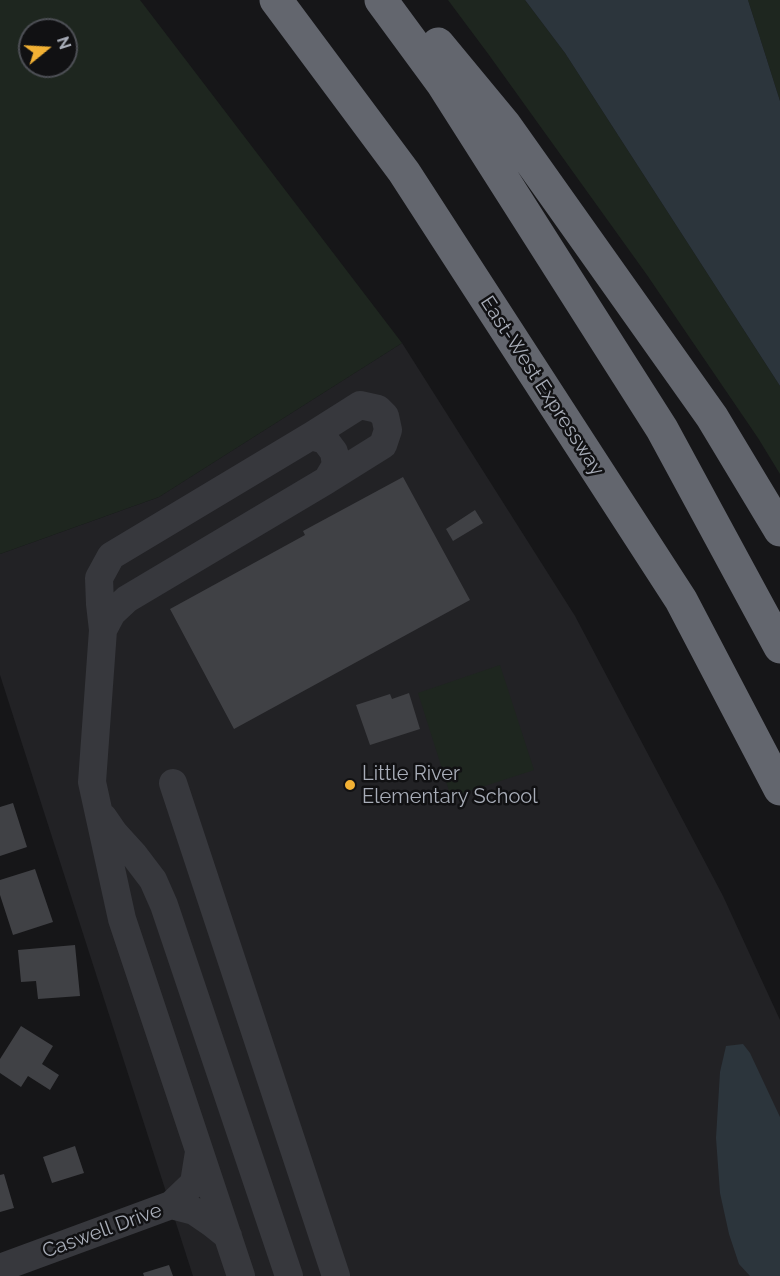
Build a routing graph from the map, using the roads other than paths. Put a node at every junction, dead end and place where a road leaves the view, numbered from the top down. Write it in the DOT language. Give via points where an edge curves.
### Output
graph roads {
  1 [pos="276,0"];
  2 [pos="381,0"];
  3 [pos="401,0"];
  4 [pos="311,436"];
  5 [pos="327,480"];
  6 [pos="780,530"];
  7 [pos="103,630"];
  8 [pos="780,647"];
  9 [pos="173,783"];
  10 [pos="780,789"];
  11 [pos="99,810"];
  12 [pos="164,905"];
  13 [pos="122,919"];
  14 [pos="199,1152"];
  15 [pos="171,1205"];
  16 [pos="228,1236"];
  17 [pos="0,1268"];
  18 [pos="241,1276"];
  19 [pos="289,1276"];
  20 [pos="336,1276"];
  1 -- 10 [label="highway, East-West Expressway" via="404,172 681,600"];
  2 -- 8 [label="highway" via="442,83 662,429"];
  3 -- 6 [label="highway" via="512,135 712,417"];
  4 -- 5 [label="street" via="325,440 334,452 336,465"];
  4 -- 5 [label="street" via="360,405 378,408 385,416 388,430 383,445"];
  4 -- 7 [label="street" via="111,556 99,578"];
  5 -- 7 [label="street" via="127,599"];
  7 -- 11 [label="street" via="92,782"];
  9 -- 20 [label="street"];
  11 -- 12 [label="street" via="153,880"];
  11 -- 13 [label="street"];
  12 -- 13 [label="street" via="149,899 133,904"];
  12 -- 19 [label="street"];
  13 -- 14 [label="street"];
  14 -- 15 [label="street" via="194,1183"];
  14 -- 16 [label="street"];
  15 -- 16 [label="street" via="194,1211"];
  15 -- 17 [label="street, Caswell Drive"];
  16 -- 18 [label="street"];
}
